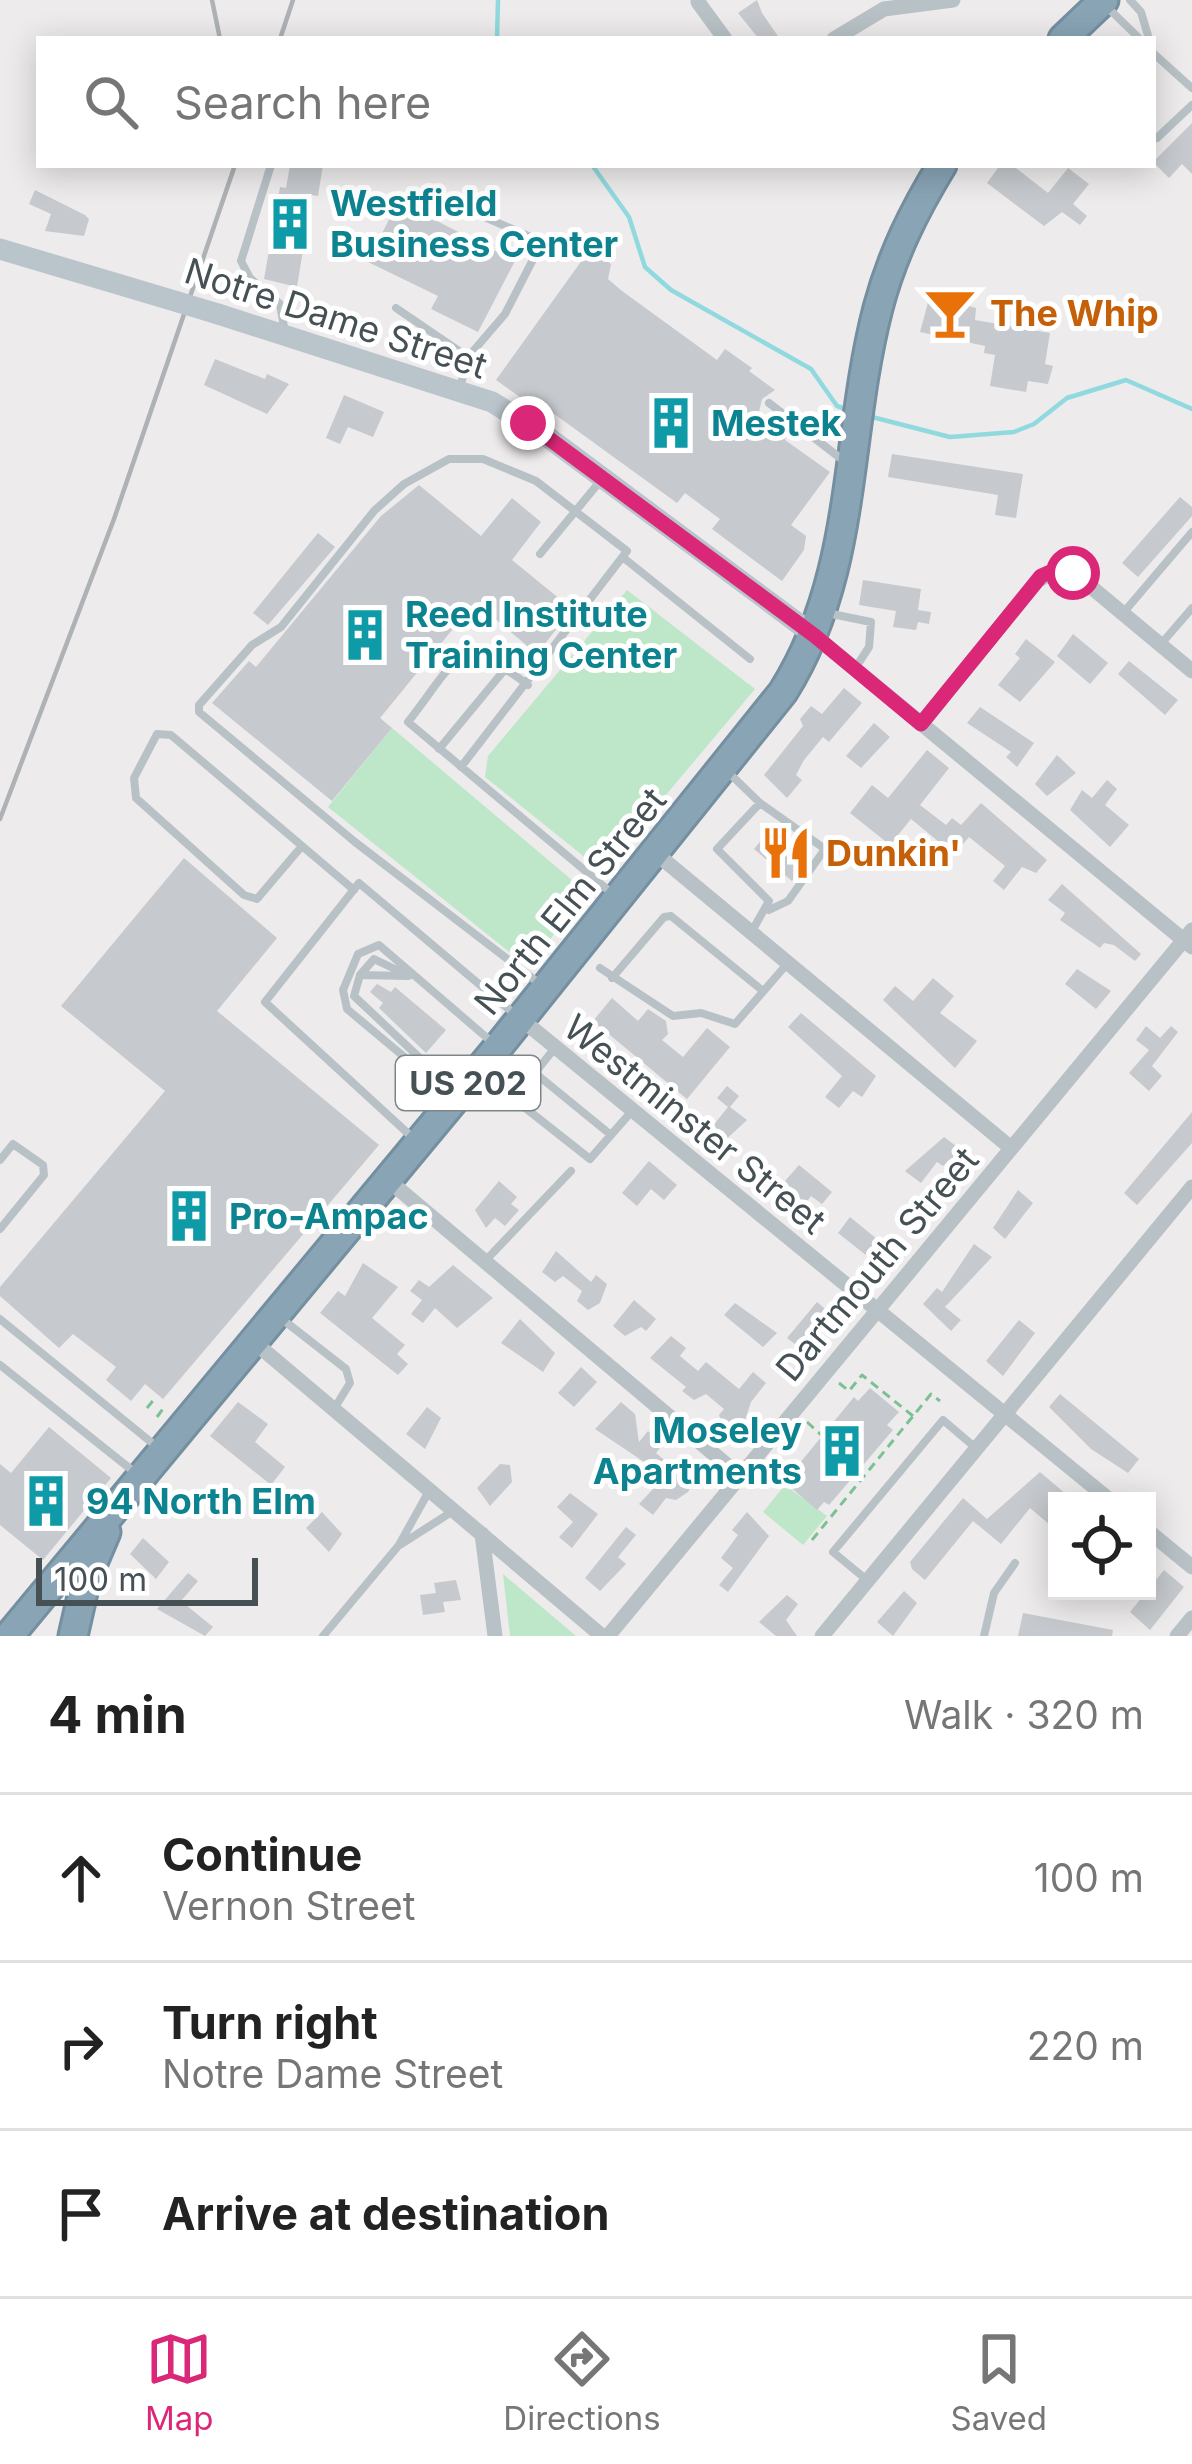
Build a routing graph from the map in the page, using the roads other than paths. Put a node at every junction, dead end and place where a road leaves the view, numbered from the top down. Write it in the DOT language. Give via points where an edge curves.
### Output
graph roads {
  1 [pos="953,0"];
  2 [pos="1130,0"];
  3 [pos="698,2"];
  4 [pos="927,2"];
  5 [pos="1099,2"];
  6 [pos="1128,27"];
  7 [pos="723,36"];
  8 [pos="839,36"];
  9 [pos="1066,36"];
  10 [pos="1119,36"];
  11 [pos="1140,36"];
  12 [pos="1144,36"];
  13 [pos="1156,55"];
  14 [pos="1192,88"];
  15 [pos="1192,105"];
  16 [pos="1157,138"];
  17 [pos="270,168"];
  18 [pos="940,168"];
  19 [pos="428,192"];
  20 [pos="0,249"];
  21 [pos="396,308"];
  22 [pos="285,334"];
  23 [pos="468,357"];
  24 [pos="460,389"];
  25 [pos="769,403"];
  26 [pos="854,469"];
  27 [pos="603,478"];
  28 [pos="579,510"];
  29 [pos="1192,532"];
  30 [pos="540,554"];
  31 [pos="625,560"];
  32 [pos="1192,608"];
  33 [pos="1123,613"];
  34 [pos="820,624"];
  35 [pos="1160,645"];
  36 [pos="750,659"];
  37 [pos="506,668"];
  38 [pos="856,668"];
  39 [pos="1192,671"];
  40 [pos="528,685"];
  41 [pos="921,724"];
  42 [pos="439,749"];
  43 [pos="723,766"];
  44 [pos="460,767"];
  45 [pos="760,803"];
  46 [pos="302,846"];
  47 [pos="653,851"];
  48 [pos="354,890"];
  49 [pos="616,896"];
  50 [pos="769,910"];
  51 [pos="751,932"];
  52 [pos="1189,939"];
  53 [pos="788,963"];
  54 [pos="600,968"];
  55 [pos="360,975"];
  56 [pos="408,976"];
  57 [pos="612,978"];
  58 [pos="546,988"];
  59 [pos="430,989"];
  60 [pos="764,991"];
  61 [pos="521,1019"];
  62 [pos="498,1047"];
  63 [pos="554,1048"];
  64 [pos="535,1073"];
  65 [pos="431,1079"];
  66 [pos="455,1099"];
  67 [pos="632,1111"];
  68 [pos="611,1135"];
  69 [pos="419,1143"];
  70 [pos="1011,1148"];
  71 [pos="0,1160"];
  72 [pos="572,1171"];
  73 [pos="388,1180"];
  74 [pos="1192,1186"];
  75 [pos="0,1229"];
  76 [pos="484,1262"];
  77 [pos="877,1311"];
  78 [pos="277,1314"];
  79 [pos="0,1319"];
  80 [pos="254,1342"];
  81 [pos="0,1365"];
  82 [pos="334,1409"];
  83 [pos="1006,1416"];
  84 [pos="978,1449"];
  85 [pos="165,1454"];
  86 [pos="740,1476"];
  87 [pos="144,1479"];
  88 [pos="430,1490"];
  89 [pos="1100,1492"];
  90 [pos="454,1510"];
  91 [pos="109,1522"];
  92 [pos="482,1534"];
  93 [pos="1156,1537"];
  94 [pos="399,1546"];
  95 [pos="1015,1563"];
  96 [pos="1192,1567"];
  97 [pos="868,1581"];
  98 [pos="1192,1618"];
  99 [pos="10,1636"];
  100 [pos="73,1636"];
  101 [pos="323,1636"];
  102 [pos="495,1636"];
  103 [pos="605,1636"];
  104 [pos="822,1636"];
  105 [pos="984,1636"];
  106 [pos="1177,1636"];
  1 -- 4 [label="street"];
  2 -- 12 [label="lane" via="1141,12"];
  3 -- 7 [label="street"];
  4 -- 8 [label="street" via="884,9"];
  5 -- 6 [label="lane"];
  5 -- 9 [label="highway"];
  6 -- 10 [label="lane"];
  6 -- 11 [label="lane"];
  13 -- 14 [label="lane"];
  15 -- 16 [label="lane"];
  17 -- 22 [label="lane" via="242,261 280,304"];
  18 -- 26 [label="highway, North Elm Street / US 202" via="891,262"];
  19 -- 23 [label="lane" via="542,242 505,314"];
  20 -- 22 [label="main road, Notre Dame Street, bridge"];
  21 -- 23 [label="lane"];
  22 -- 24 [label="main road, Notre Dame Street"];
  23 -- 24 [label="lane"];
  24 -- 27 [label="main road, Notre Dame Street" via="528,423"];
  25 -- 26 [label="lane"];
  26 -- 34 [label="highway, North Elm Street / US 202"];
  27 -- 28 [label="lane"];
  27 -- 34 [label="main road, Notre Dame Street"];
  28 -- 30 [label="lane"];
  28 -- 31 [label="lane" via="626,546"];
  28 -- 58 [label="lane" via="483,459 449,459 424,470 374,511 280,627 252,645 199,705 203,718"];
  29 -- 33 [label="lane"];
  31 -- 36 [label="lane"];
  31 -- 40 [label="lane"];
  32 -- 35 [label="lane"];
  33 -- 35 [label="street"];
  33 -- 41 [label="street" via="1057,569 1036,581"];
  34 -- 38 [label="street, Notre Dame Street"];
  34 -- 38 [label="lane" via="871,622"];
  34 -- 43 [label="highway, North Elm Street / US 202" via="783,692"];
  35 -- 39 [label="street"];
  37 -- 40 [label="lane"];
  37 -- 42 [label="lane"];
  37 -- 42 [label="lane" via="490,656 457,661 407,722"];
  38 -- 41 [label="street, Notre Dame Street"];
  40 -- 44 [label="lane"];
  41 -- 52 [label="street, Notre Dame Street"];
  42 -- 44 [label="lane"];
  43 -- 45 [label="lane"];
  43 -- 47 [label="highway, North Elm Street / US 202"];
  44 -- 49 [label="lane"];
  45 -- 50 [label="lane" via="718,849 764,891"];
  45 -- 50 [label="lane" via="826,849 788,901"];
  46 -- 46 [label="lane" via="257,898 244,895 136,799 134,778 157,734 171,734"];
  46 -- 48 [label="lane"];
  47 -- 49 [label="highway, North Elm Street / US 202"];
  47 -- 51 [label="street"];
  48 -- 61 [label="lane" via="359,883"];
  48 -- 69 [label="lane" via="265,1002"];
  49 -- 58 [label="highway, North Elm Street / US 202"];
  50 -- 51 [label="lane"];
  51 -- 53 [label="street"];
  52 -- 70 [label="street, Dartmouth Street"];
  53 -- 60 [label="lane"];
  53 -- 70 [label="street"];
  54 -- 57 [label="lane"];
  55 -- 56 [label="lane"];
  55 -- 56 [label="lane" via="374,959"];
  55 -- 65 [label="lane" via="356,1003 423,1061"];
  56 -- 59 [label="lane"];
  57 -- 60 [label="lane" via="673,1016 710,1014 723,1024 735,1024"];
  57 -- 60 [label="lane" via="671,916"];
  58 -- 61 [label="highway, North Elm Street / US 202"];
  59 -- 62 [label="lane"];
  59 -- 65 [label="lane" via="375,945 354,960 341,1000"];
  61 -- 62 [label="highway, North Elm Street / US 202"];
  61 -- 63 [label="street, Westminster Street"];
  62 -- 66 [label="highway, North Elm Street / US 202"];
  63 -- 64 [label="lane"];
  63 -- 67 [label="street, Westminster Street"];
  64 -- 68 [label="lane"];
  64 -- 68 [label="lane" via="514,1099 590,1159"];
  65 -- 66 [label="lane"];
  66 -- 69 [label="highway, North Elm Street / US 202"];
  67 -- 68 [label="lane"];
  67 -- 77 [label="street, Westminster Street"];
  69 -- 73 [label="highway, North Elm Street / US 202"];
  70 -- 77 [label="street, Dartmouth Street"];
  71 -- 75 [label="lane" via="13,1144 43,1165 44,1175"];
  72 -- 76 [label="lane"];
  73 -- 76 [label="street"];
  73 -- 78 [label="highway, North Elm Street / US 202"];
  74 -- 83 [label="street"];
  76 -- 86 [label="street"];
  77 -- 83 [label="street, Westminster Street"];
  77 -- 86 [label="street, Dartmouth Street"];
  78 -- 80 [label="highway, North Elm Street / US 202"];
  78 -- 82 [label="lane" via="346,1369 350,1383"];
  79 -- 85 [label="lane"];
  80 -- 82 [label="street"];
  80 -- 85 [label="highway, North Elm Street / US 202"];
  81 -- 87 [label="lane"];
  82 -- 88 [label="street"];
  83 -- 84 [label="street"];
  83 -- 89 [label="street, Westminster Street"];
  84 -- 97 [label="street"];
  84 -- 97 [label="lane" via="944,1420 917,1451 833,1552"];
  85 -- 87 [label="highway, North Elm Street / US 202"];
  86 -- 103 [label="street, Dartmouth Street"];
  87 -- 91 [label="highway, North Elm Street / US 202"];
  88 -- 90 [label="street"];
  88 -- 94 [label="lane"];
  90 -- 92 [label="street"];
  90 -- 94 [label="lane"];
  91 -- 99 [label="highway, North Elm Street / US 202"];
  91 -- 100 [label="highway, US 202"];
  92 -- 102 [label="street"];
  92 -- 103 [label="street"];
  93 -- 96 [label="street"];
  94 -- 101 [label="lane"];
  95 -- 105 [label="lane" via="994,1593"];
  97 -- 104 [label="street"];
  98 -- 106 [label="street"];
}
